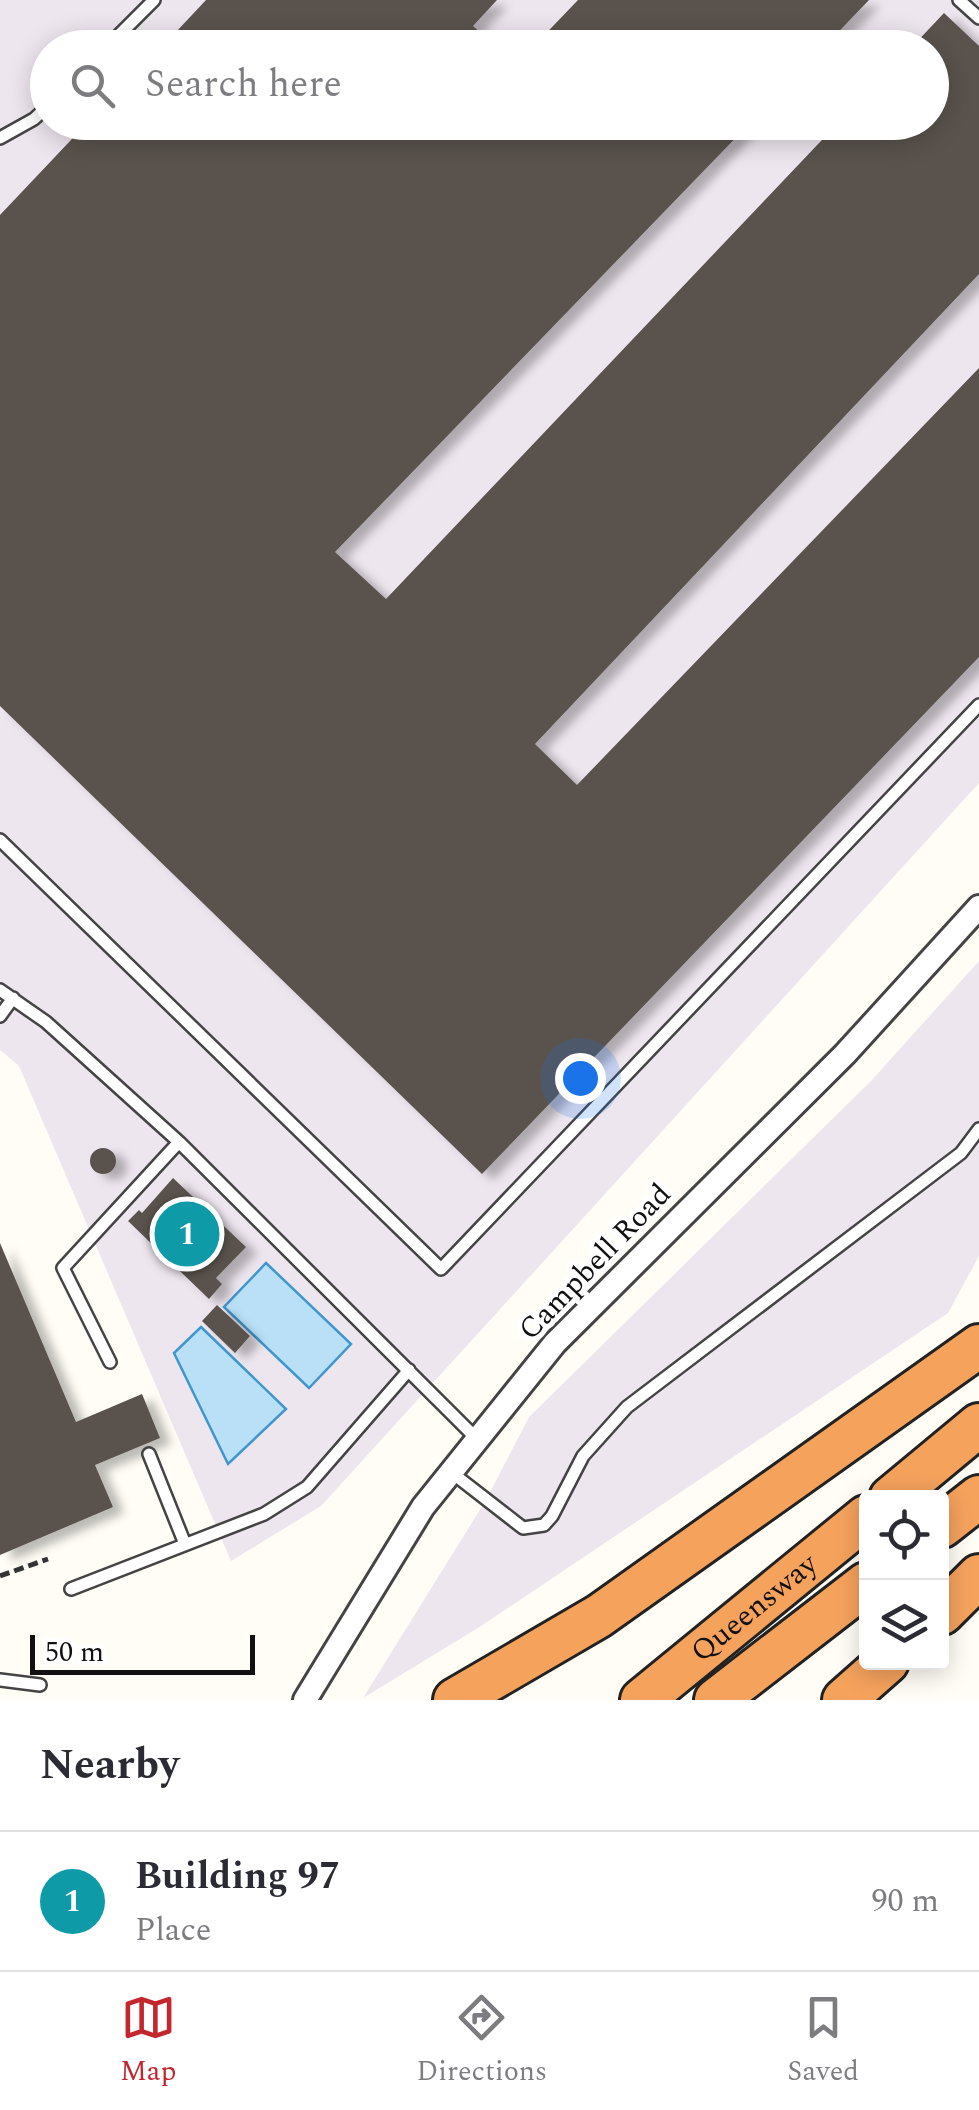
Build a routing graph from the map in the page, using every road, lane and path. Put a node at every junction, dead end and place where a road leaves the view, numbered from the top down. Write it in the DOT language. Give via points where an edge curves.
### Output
graph roads {
  1 [pos="154,0"];
  2 [pos="960,0"];
  3 [pos="979,18"];
  4 [pos="124,30"];
  5 [pos="30,121"];
  6 [pos="0,138"];
  7 [pos="979,704"];
  8 [pos="0,840"];
  9 [pos="979,907"];
  10 [pos="0,990"];
  11 [pos="13,998"];
  12 [pos="0,1016"];
  13 [pos="979,1129"];
  14 [pos="178,1142"];
  15 [pos="979,1346"];
  16 [pos="110,1362"];
  17 [pos="409,1370"];
  18 [pos="979,1426"];
  19 [pos="476,1438"];
  20 [pos="149,1454"];
  21 [pos="450,1472"];
  22 [pos="900,1490"];
  23 [pos="979,1497"];
  24 [pos="949,1521"];
  25 [pos="859,1523"];
  26 [pos="185,1544"];
  27 [pos="48,1559"];
  28 [pos="0,1576"];
  29 [pos="979,1576"];
  30 [pos="72,1589"];
  31 [pos="859,1589"];
  32 [pos="949,1606"];
  33 [pos="877,1670"];
  34 [pos="0,1680"];
  35 [pos="40,1685"];
  36 [pos="305,1700"];
  37 [pos="455,1700"];
  38 [pos="642,1700"];
  39 [pos="716,1700"];
  40 [pos="844,1700"];
  1 -- 4 [label="lane"];
  2 -- 3 [label="lane"];
  5 -- 6 [label="lane"];
  7 -- 8 [label="lane" via="441,1270"];
  9 -- 19 [label="street, Campbell Road" via="845,1054 555,1343"];
  10 -- 11 [label="lane"];
  11 -- 12 [label="lane"];
  11 -- 14 [label="lane"];
  13 -- 21 [label="lane" via="960,1153 627,1406 582,1456 544,1525 523,1528"];
  14 -- 16 [label="lane" via="63,1268"];
  14 -- 17 [label="lane"];
  15 -- 37 [label="highway" via="599,1616"];
  17 -- 19 [label="lane"];
  17 -- 26 [label="lane" via="307,1487 264,1514"];
  18 -- 22 [label="highway"];
  19 -- 21 [label="street, Campbell Road"];
  20 -- 26 [label="lane"];
  21 -- 36 [label="street, Campbell Road"];
  23 -- 24 [label="highway"];
  25 -- 38 [label="highway, Queensway"];
  26 -- 30 [label="lane"];
  27 -- 28 [label="path"];
  29 -- 32 [label="highway"];
  31 -- 39 [label="highway, Queensway"];
  33 -- 40 [label="highway"];
  34 -- 35 [label="lane"];
}
